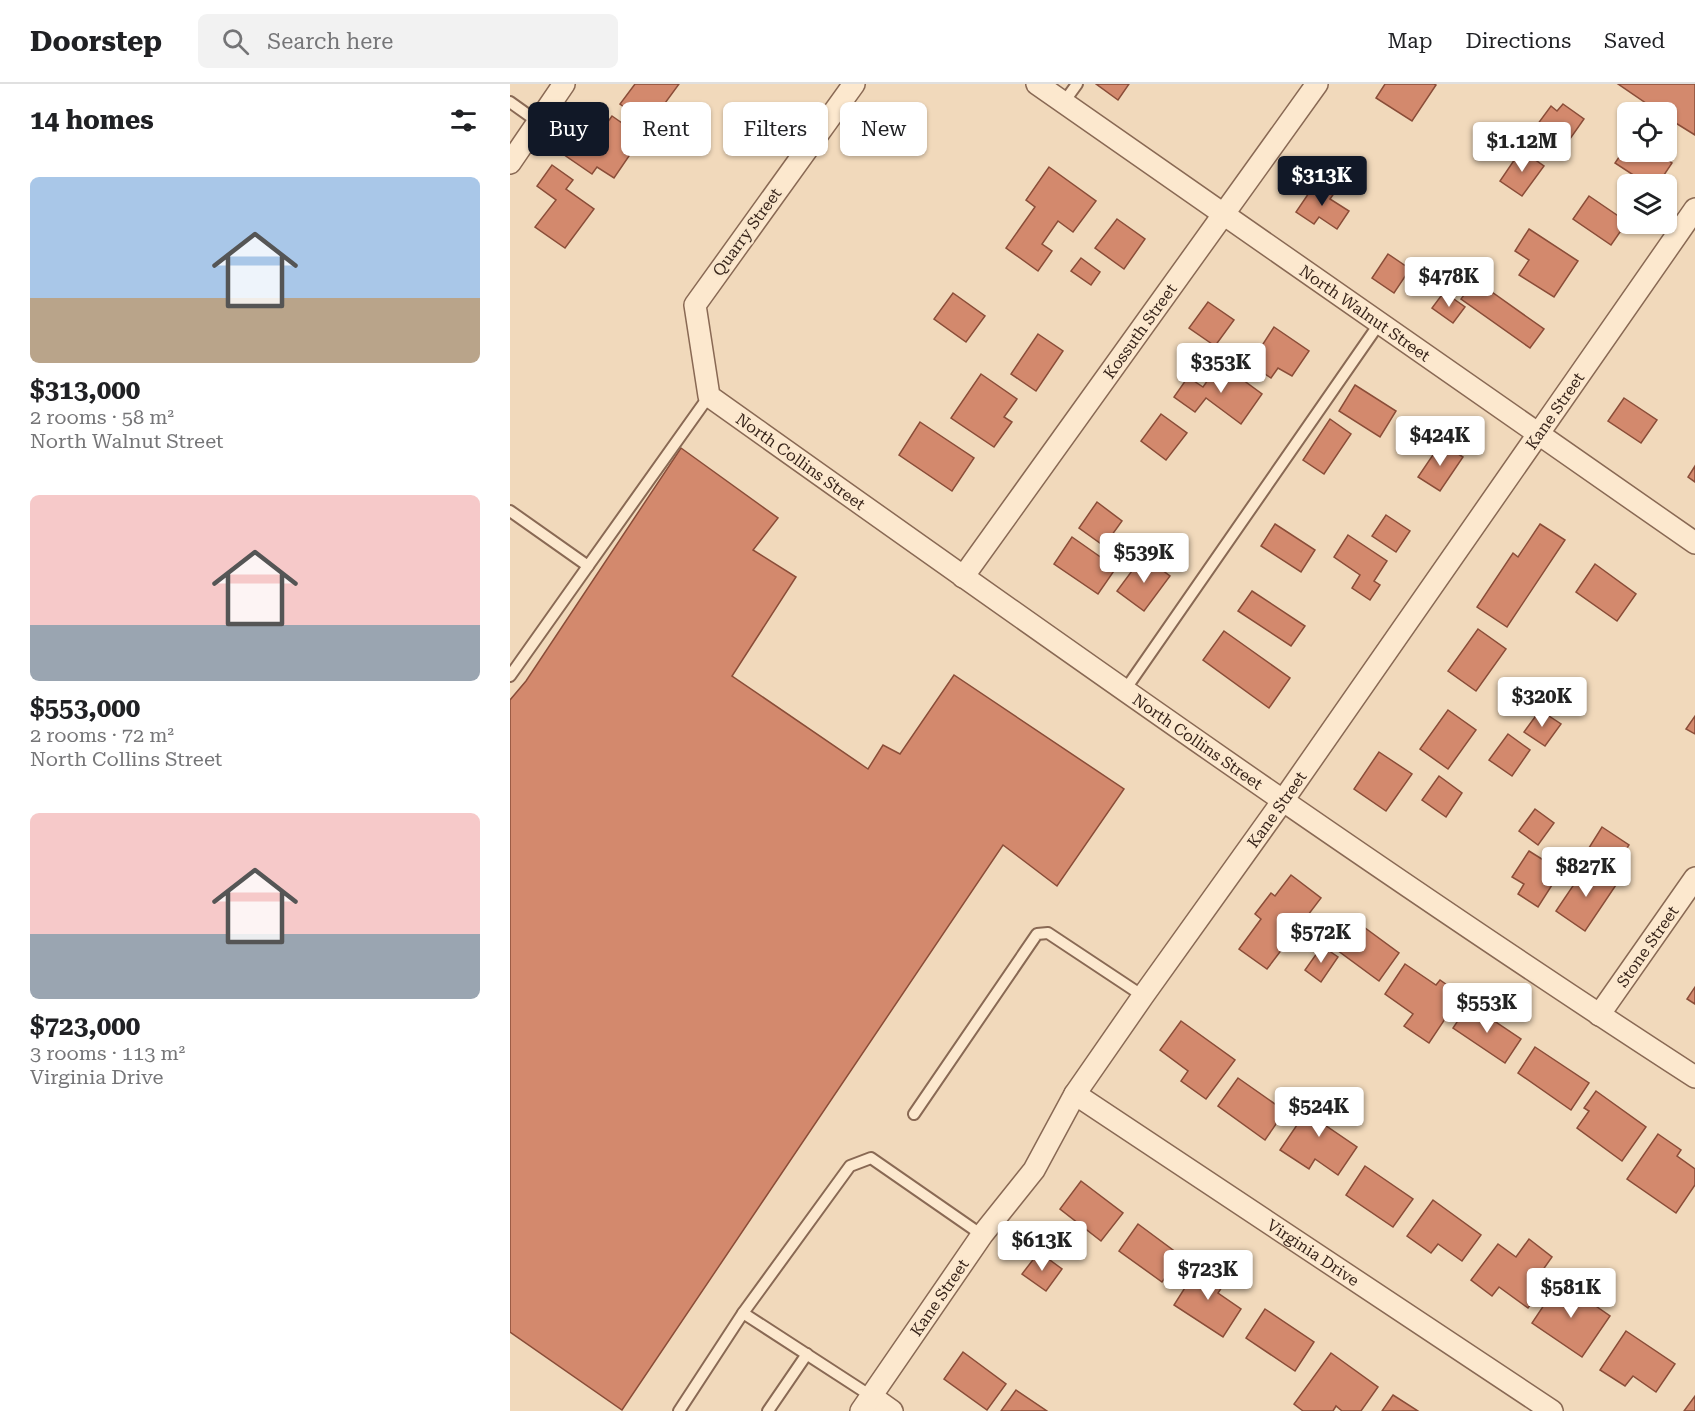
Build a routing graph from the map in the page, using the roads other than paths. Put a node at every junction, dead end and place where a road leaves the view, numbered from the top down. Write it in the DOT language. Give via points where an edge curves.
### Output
graph roads {
  1 [pos="564,84"];
  2 [pos="854,84"];
  3 [pos="1037,84"];
  4 [pos="1077,84"];
  5 [pos="1317,84"];
  6 [pos="510,102"];
  7 [pos="552,102"];
  8 [pos="1064,102"];
  9 [pos="528,115"];
  10 [pos="528,137"];
  11 [pos="510,163"];
  12 [pos="1695,209"];
  13 [pos="1224,214"];
  14 [pos="1379,324"];
  15 [pos="709,396"];
  16 [pos="1539,434"];
  17 [pos="510,511"];
  18 [pos="1694,541"];
  19 [pos="588,566"];
  20 [pos="963,577"];
  21 [pos="510,676"];
  22 [pos="1125,690"];
  23 [pos="1284,799"];
  24 [pos="1695,878"];
  25 [pos="1143,996"];
  26 [pos="1599,1015"];
  27 [pos="1695,1077"];
  28 [pos="1075,1094"];
  29 [pos="914,1114"];
  30 [pos="982,1235"];
  31 [pos="743,1313"];
  32 [pos="807,1354"];
  33 [pos="866,1404"];
  34 [pos="679,1411"];
  35 [pos="768,1411"];
  36 [pos="892,1411"];
  37 [pos="1552,1411"];
  1 -- 7 [label="street"];
  2 -- 15 [label="street, Quarry Street" via="695,305"];
  3 -- 8 [label="street, North Walnut Street"];
  4 -- 8 [label="lane"];
  5 -- 13 [label="street, Kossuth Street"];
  6 -- 9 [label="lane"];
  8 -- 13 [label="street, North Walnut Street"];
  10 -- 11 [label="street"];
  12 -- 16 [label="street, Kane Street"];
  13 -- 14 [label="street, North Walnut Street"];
  13 -- 20 [label="street, Kossuth Street"];
  14 -- 16 [label="street, North Walnut Street"];
  14 -- 22 [label="lane"];
  15 -- 19 [label="lane"];
  15 -- 20 [label="street, North Collins Street"];
  16 -- 18 [label="street, North Walnut Street"];
  16 -- 23 [label="street, Kane Street"];
  17 -- 19 [label="lane"];
  19 -- 21 [label="lane"];
  20 -- 22 [label="street, North Collins Street"];
  22 -- 23 [label="street, North Collins Street"];
  23 -- 25 [label="street, Kane Street"];
  23 -- 26 [label="street, North Collins Street"];
  24 -- 26 [label="street, Stone Street"];
  25 -- 28 [label="street, Kane Street"];
  25 -- 29 [label="lane" via="1048,933 1037,934"];
  26 -- 27 [label="street, North Collins Street"];
  28 -- 30 [label="street, Kane Street" via="1034,1170"];
  28 -- 37 [label="street, Virginia Drive"];
  30 -- 31 [label="lane" via="871,1158 850,1166"];
  30 -- 33 [label="street, Kane Street"];
  31 -- 32 [label="lane"];
  31 -- 34 [label="lane"];
  32 -- 33 [label="lane"];
  32 -- 35 [label="lane"];
  33 -- 36 [label="street"];
}
